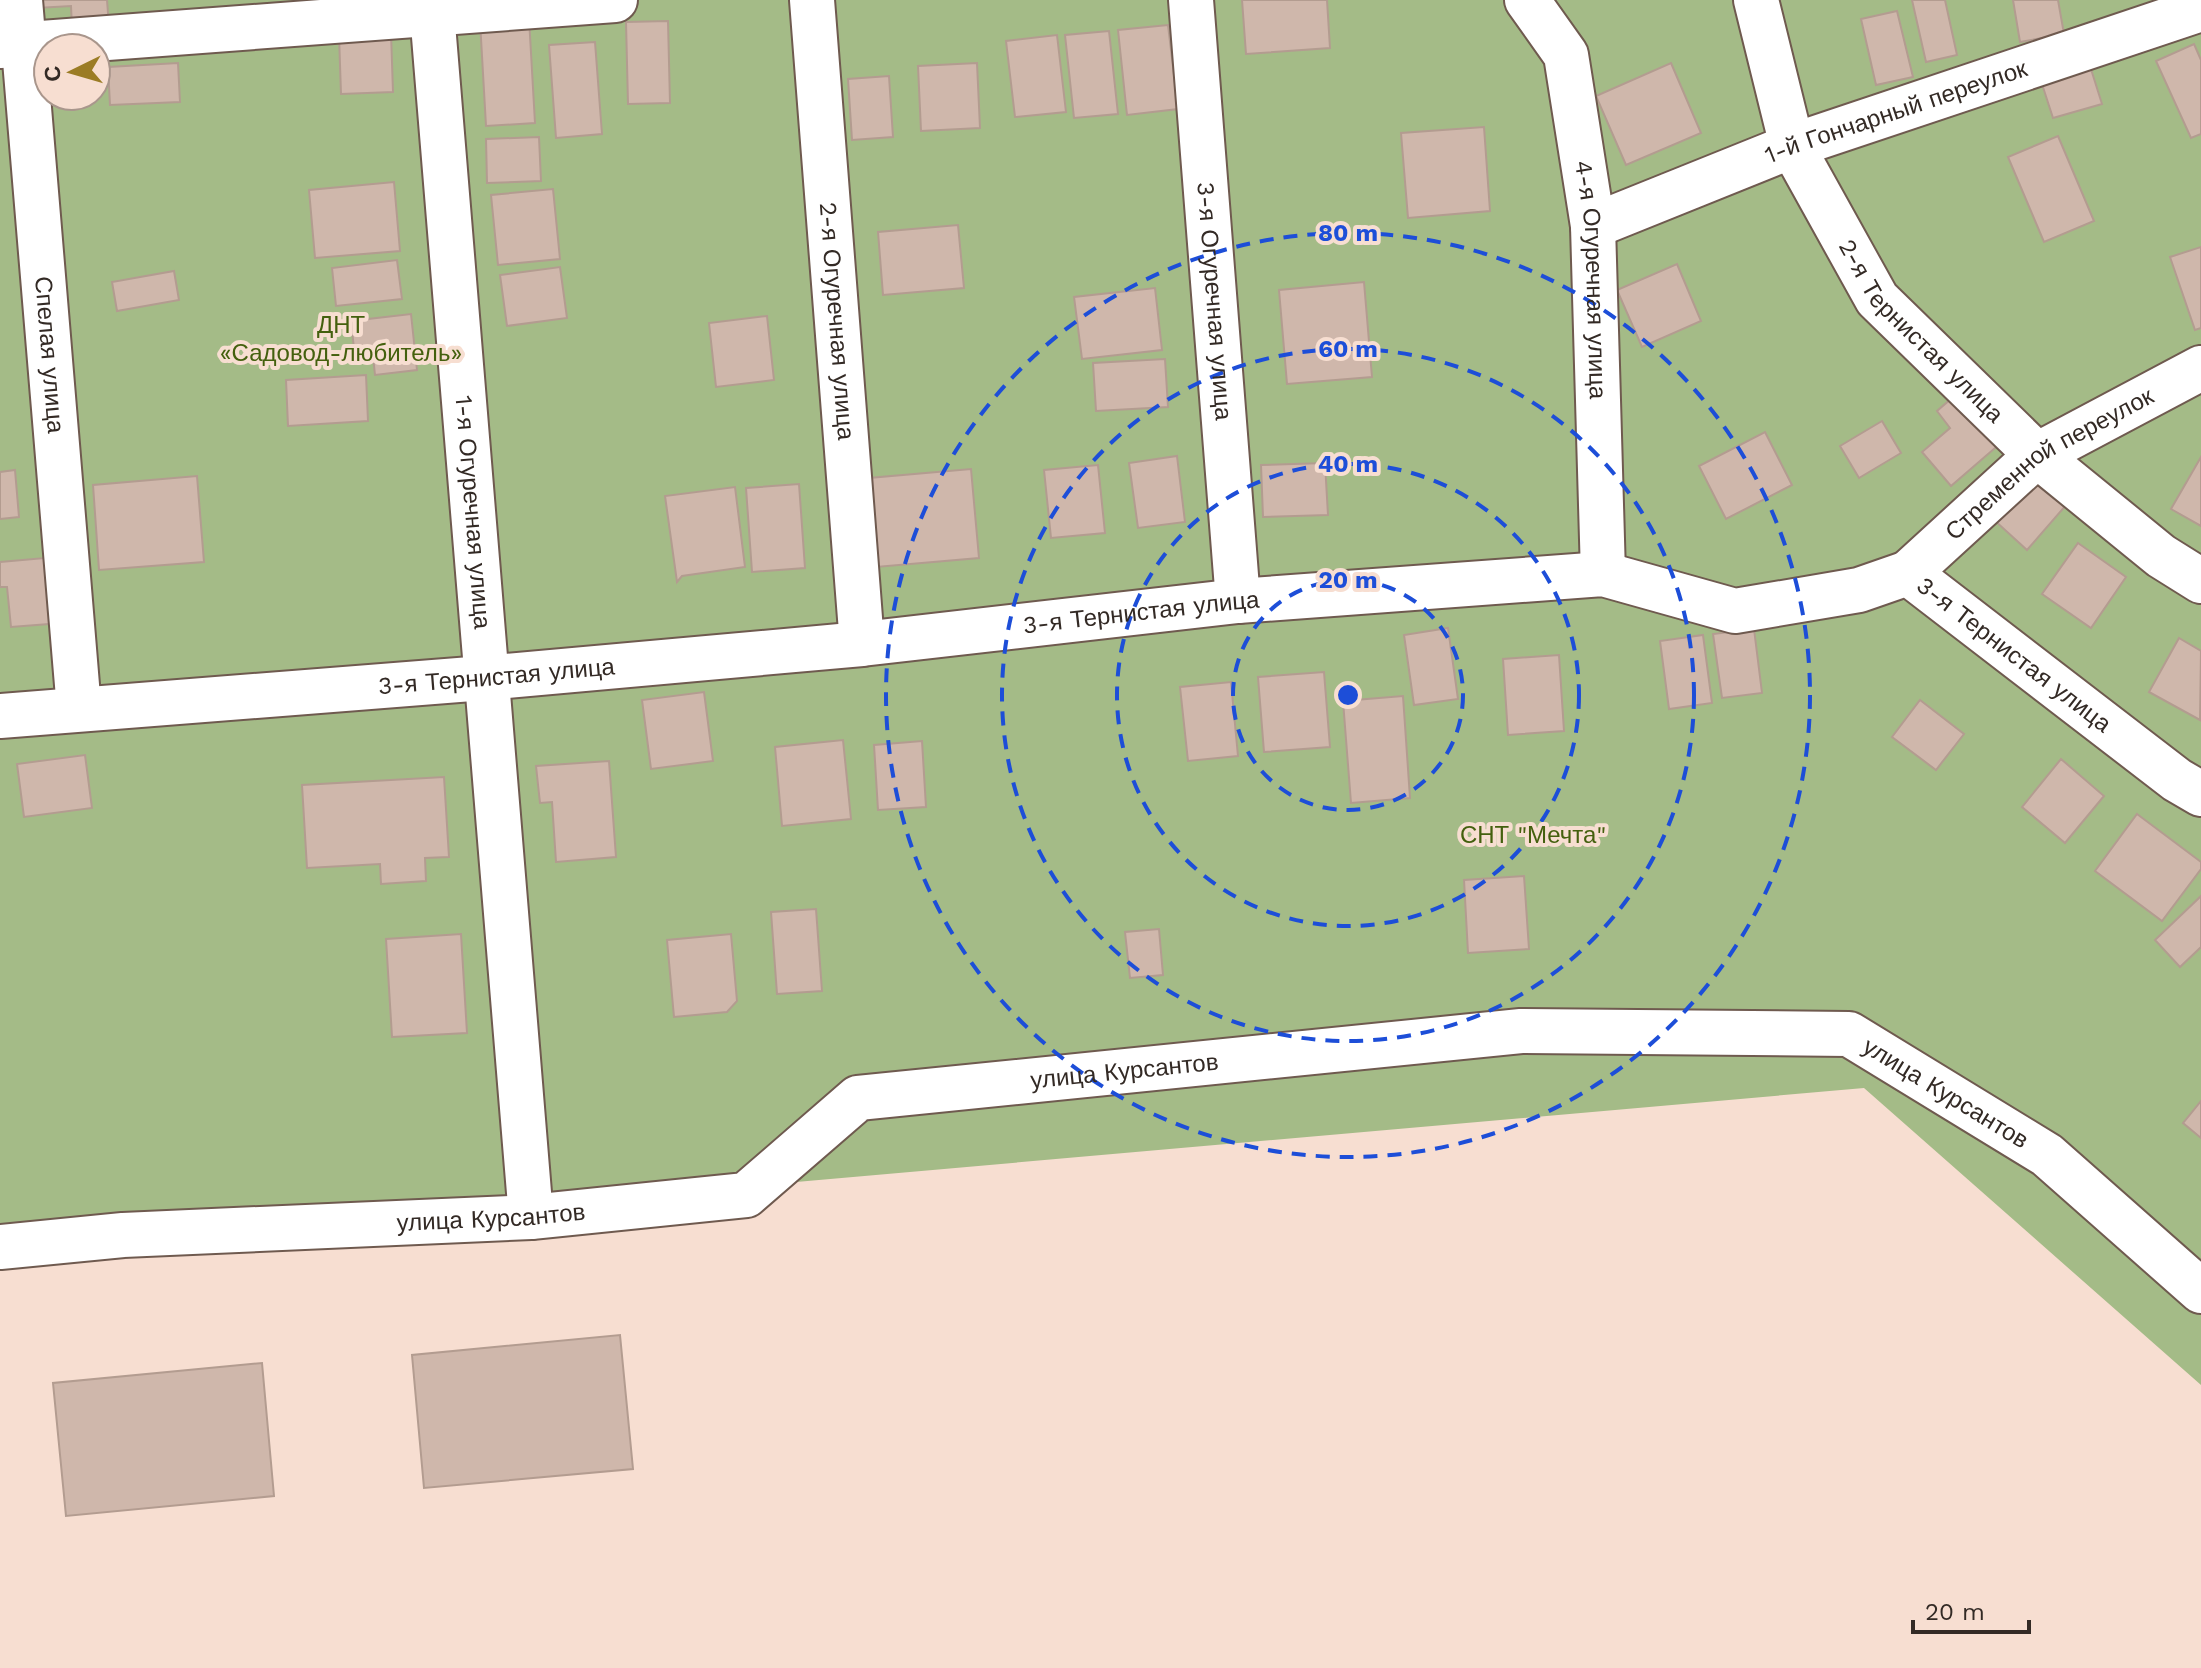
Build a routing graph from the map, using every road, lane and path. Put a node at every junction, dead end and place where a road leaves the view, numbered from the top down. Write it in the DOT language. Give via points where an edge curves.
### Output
graph roads {
  1 [pos="20,0"];
  2 [pos="615,0"];
  3 [pos="812,0"];
  4 [pos="1191,0"];
  5 [pos="1527,0"];
  6 [pos="1756,0"];
  7 [pos="431,6"];
  8 [pos="2201,9"];
  9 [pos="11,45"];
  10 [pos="1792,146"];
  11 [pos="1593,226"];
  12 [pos="2201,368"];
  13 [pos="2037,455"];
  14 [pos="1908,573"];
  15 [pos="1603,574"];
  16 [pos="2201,581"];
  17 [pos="1238,601"];
  18 [pos="862,644"];
  19 [pos="484,678"];
  20 [pos="79,709"];
  21 [pos="0,716"];
  22 [pos="2201,794"];
  23 [pos="531,1217"];
  24 [pos="0,1247"];
  25 [pos="2201,1291"];
  1 -- 9 [label="street, Спелая улица"];
  2 -- 7 [label="street"];
  3 -- 18 [label="street, 2-я Огуречная улица"];
  4 -- 17 [label="street, 3-я Огуречная улица"];
  5 -- 11 [label="street, 4-я Огуречная улица" via="1566,55"];
  6 -- 10 [label="street, 2-я Тернистая улица"];
  7 -- 9 [label="street"];
  7 -- 19 [label="street, 1-я Огуречная улица"];
  8 -- 10 [label="street, 1-й Гончарный переулок"];
  9 -- 20 [label="street, Спелая улица"];
  10 -- 11 [label="street, 1-й Гончарный переулок"];
  10 -- 13 [label="street, 2-я Тернистая улица" via="1877,299"];
  11 -- 15 [label="street, 4-я Огуречная улица"];
  12 -- 13 [label="street, Стременной переулок"];
  13 -- 14 [label="street, Стременной переулок"];
  13 -- 16 [label="street, 2-я Тернистая улица" via="2161,556"];
  14 -- 15 [label="street, 3-я Тернистая улица" via="1859,590 1735,611"];
  14 -- 22 [label="street, 3-я Тернистая улица"];
  15 -- 17 [label="street, 3-я Тернистая улица"];
  17 -- 18 [label="street, 3-я Тернистая улица"];
  18 -- 19 [label="street, 3-я Тернистая улица"];
  19 -- 20 [label="street, 3-я Тернистая улица"];
  19 -- 23 [label="street, 1-я Огуречная улица"];
  20 -- 21 [label="street, 3-я Тернистая улица"];
  23 -- 24 [label="street, улица Курсантов" via="123,1235"];
  23 -- 25 [label="street, улица Курсантов" via="746,1195 858,1098 1521,1031 1849,1034 2047,1155"];
}
